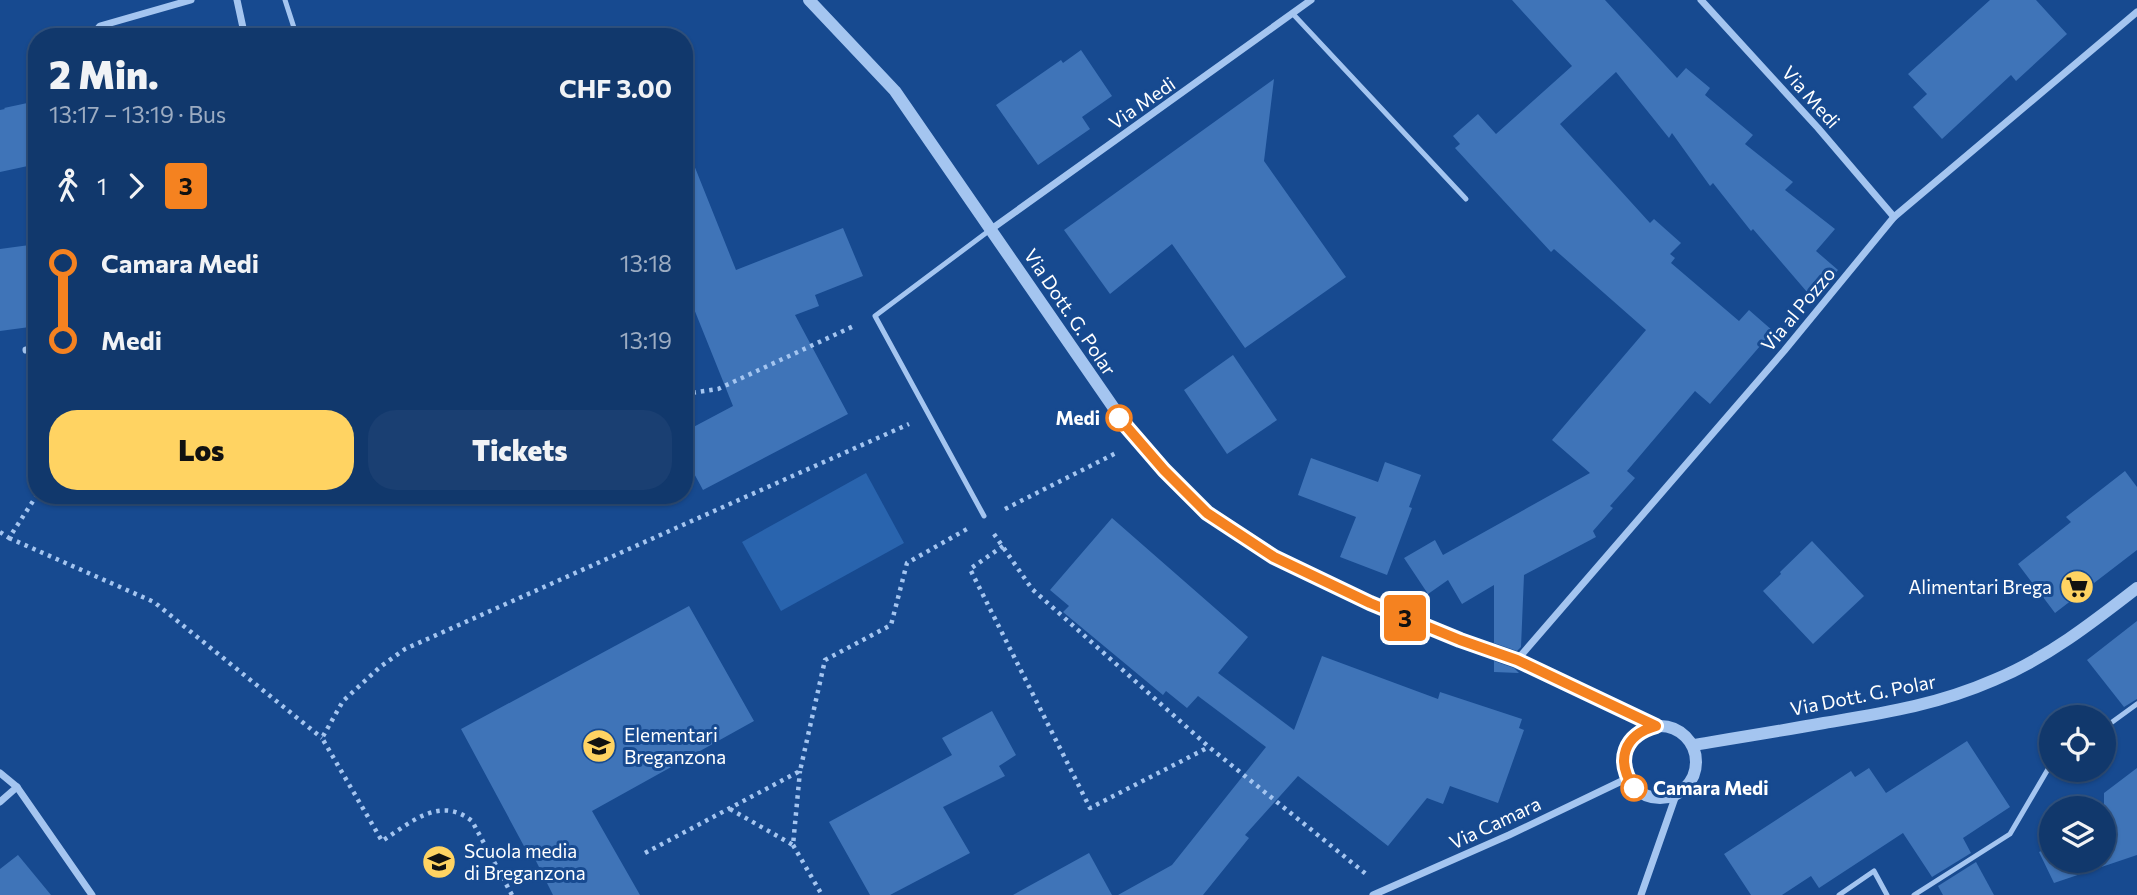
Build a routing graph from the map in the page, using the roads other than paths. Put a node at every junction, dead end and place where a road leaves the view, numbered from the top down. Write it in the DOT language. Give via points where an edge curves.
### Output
graph roads {
  1 [pos="191,0"];
  2 [pos="237,0"];
  3 [pos="285,0"];
  4 [pos="808,0"];
  5 [pos="1311,0"];
  6 [pos="1705,1"];
  7 [pos="2137,12"];
  8 [pos="1293,14"];
  9 [pos="98,28"];
  10 [pos="243,28"];
  11 [pos="295,28"];
  12 [pos="1466,199"];
  13 [pos="1894,217"];
  14 [pos="990,230"];
  15 [pos="983,518"];
  16 [pos="2137,588"];
  17 [pos="1517,660"];
  18 [pos="2137,704"];
  19 [pos="2116,719"];
  20 [pos="1656,726"];
  21 [pos="1693,745"];
  22 [pos="0,772"];
  23 [pos="1628,778"];
  24 [pos="2040,782"];
  25 [pos="18,787"];
  26 [pos="1676,795"];
  27 [pos="0,802"];
  28 [pos="92,895"];
  29 [pos="1373,895"];
  30 [pos="1641,895"];
  31 [pos="1839,895"];
  32 [pos="1887,895"];
  33 [pos="1913,895"];
  1 -- 9 [label="street"];
  2 -- 10 [label="street"];
  3 -- 11 [label="lane"];
  4 -- 14 [label="street, Via Dott. G. Polar" via="895,91"];
  5 -- 8 [label="street, Via Medi"];
  6 -- 13 [label="street, Via Medi"];
  7 -- 13 [label="street, Via al Pozzo"];
  8 -- 12 [label="lane"];
  8 -- 14 [label="street, Via Medi"];
  13 -- 17 [label="street, Via al Pozzo"];
  14 -- 15 [label="lane" via="876,316"];
  14 -- 17 [label="street, Via Dott. G. Polar" via="1139,441 1207,513 1274,557 1370,603"];
  16 -- 21 [label="street, Via Dott. G. Polar" via="2037,659 1953,696 1908,709"];
  17 -- 20 [label="street, Via Dott. G. Polar"];
  18 -- 19 [label="lane"];
  20 -- 21 [label="street" via="1677,730"];
  20 -- 23 [label="street" via="1645,729 1628,745 1624,756"];
  21 -- 26 [label="street" via="1693,779"];
  22 -- 25 [label="street"];
  23 -- 26 [label="street" via="1634,788 1654,798"];
  23 -- 29 [label="street, Via Camara"];
  24 -- 33 [label="lane" via="2010,834"];
  25 -- 27 [label="street"];
  25 -- 28 [label="street"];
  26 -- 30 [label="street"];
  31 -- 32 [label="lane" via="1874,871"];
}
